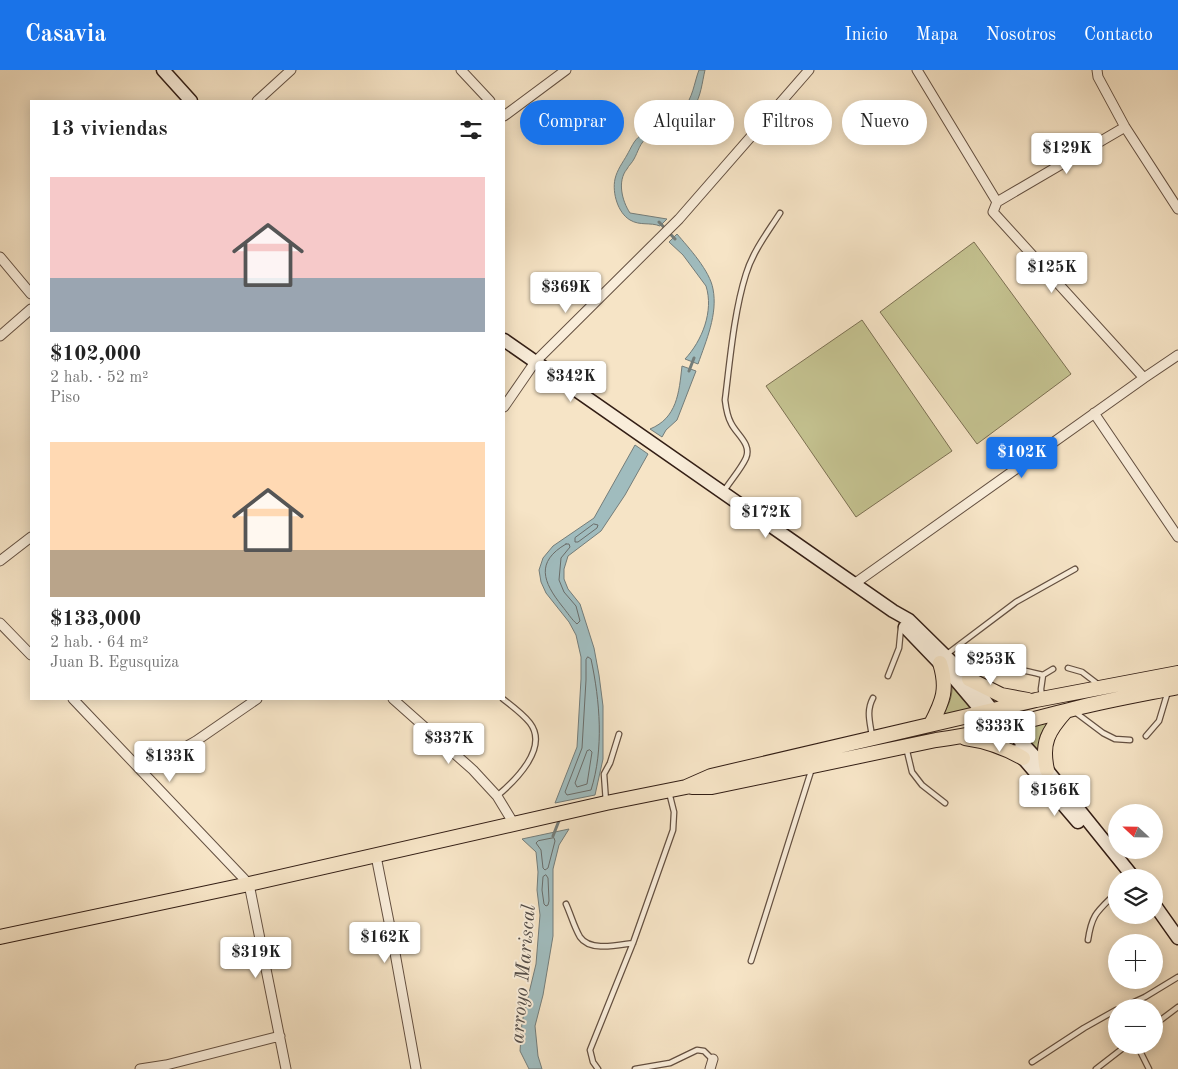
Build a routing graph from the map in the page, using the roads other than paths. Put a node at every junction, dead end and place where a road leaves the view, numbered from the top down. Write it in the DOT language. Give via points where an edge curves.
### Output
graph roads {
  1 [pos="163,70"];
  2 [pos="290,70"];
  3 [pos="462,70"];
  4 [pos="566,70"];
  5 [pos="809,70"];
  6 [pos="917,70"];
  7 [pos="1097,70"];
  8 [pos="190,100"];
  9 [pos="257,100"];
  10 [pos="489,100"];
  11 [pos="505,115"];
  12 [pos="1125,127"];
  13 [pos="997,202"];
  14 [pos="1178,209"];
  15 [pos="780,213"];
  16 [pos="0,258"];
  17 [pos="30,293"];
  18 [pos="30,310"];
  19 [pos="0,336"];
  20 [pos="505,341"];
  21 [pos="1178,355"];
  22 [pos="535,362"];
  23 [pos="1144,378"];
  24 [pos="505,406"];
  25 [pos="1094,413"];
  26 [pos="723,492"];
  27 [pos="1178,537"];
  28 [pos="30,538"];
  29 [pos="0,562"];
  30 [pos="1075,568"];
  31 [pos="854,584"];
  32 [pos="893,611"];
  33 [pos="0,622"];
  34 [pos="901,624"];
  35 [pos="30,654"];
  36 [pos="943,659"];
  37 [pos="1068,668"];
  38 [pos="1053,669"];
  39 [pos="1178,673"];
  40 [pos="966,675"];
  41 [pos="1043,675"];
  42 [pos="888,676"];
  43 [pos="1102,688"];
  44 [pos="1174,688"];
  45 [pos="873,698"];
  46 [pos="74,700"];
  47 [pos="256,700"];
  48 [pos="394,700"];
  49 [pos="504,700"];
  50 [pos="1040,700"];
  51 [pos="1069,710"];
  52 [pos="988,711"];
  53 [pos="930,724"];
  54 [pos="1002,728"];
  55 [pos="619,734"];
  56 [pos="1146,736"];
  57 [pos="960,737"];
  58 [pos="872,738"];
  59 [pos="1130,740"];
  60 [pos="906,746"];
  61 [pos="1023,758"];
  62 [pos="813,765"];
  63 [pos="1047,770"];
  64 [pos="143,771"];
  65 [pos="686,786"];
  66 [pos="668,790"];
  67 [pos="497,796"];
  68 [pos="606,803"];
  69 [pos="945,803"];
  70 [pos="518,823"];
  71 [pos="1108,846"];
  72 [pos="376,856"];
  73 [pos="1118,859"];
  74 [pos="1126,869"];
  75 [pos="249,884"];
  76 [pos="1108,901"];
  77 [pos="566,904"];
  78 [pos="1163,913"];
  79 [pos="1174,923"];
  80 [pos="0,937"];
  81 [pos="1178,938"];
  82 [pos="1088,940"];
  83 [pos="633,943"];
  84 [pos="751,961"];
  85 [pos="1178,977"];
  86 [pos="1141,999"];
  87 [pos="1178,1006"];
  88 [pos="1108,1014"];
  89 [pos="1163,1018"];
  90 [pos="280,1036"];
  91 [pos="1115,1054"];
  92 [pos="1142,1054"];
  93 [pos="713,1059"];
  94 [pos="1032,1062"];
  95 [pos="166,1067"];
  96 [pos="140,1069"];
  97 [pos="286,1069"];
  98 [pos="416,1069"];
  99 [pos="598,1069"];
  100 [pos="635,1069"];
  101 [pos="710,1069"];
  102 [pos="1096,1069"];
  103 [pos="1149,1069"];
  1 -- 8 [label="main road"];
  2 -- 9 [label="street"];
  3 -- 10 [label="street"];
  4 -- 11 [label="street"];
  5 -- 22 [label="street" via="679,219"];
  6 -- 13 [label="street"];
  7 -- 12 [label="street"];
  12 -- 13 [label="street"];
  12 -- 14 [label="street"];
  13 -- 23 [label="street" via="994,212"];
  15 -- 26 [label="lane" via="756,251 746,274 738,308 725,400 732,426 748,449 747,456"];
  16 -- 17 [label="street"];
  18 -- 19 [label="street"];
  20 -- 22 [label="main road"];
  21 -- 23 [label="street"];
  22 -- 24 [label="street"];
  22 -- 26 [label="main road"];
  23 -- 25 [label="street"];
  25 -- 27 [label="street"];
  25 -- 31 [label="street"];
  26 -- 31 [label="main road"];
  28 -- 29 [label="street"];
  30 -- 36 [label="lane" via="1016,602"];
  31 -- 32 [label="main road"];
  32 -- 34 [label="main road"];
  32 -- 36 [label="main road" via="908,620"];
  33 -- 35 [label="street"];
  34 -- 36 [label="main road"];
  34 -- 42 [label="lane" via="899,648"];
  36 -- 40 [label="main road"];
  36 -- 52 [label="main road"];
  36 -- 53 [label="highway" via="945,689 940,708"];
  37 -- 43 [label="lane" via="1082,672"];
  38 -- 41 [label="lane"];
  39 -- 43 [label="highway"];
  40 -- 41 [label="lane" via="985,667 1004,666"];
  40 -- 50 [label="highway" via="1001,695"];
  40 -- 52 [label="main road"];
  41 -- 50 [label="lane"];
  43 -- 50 [label="highway"];
  44 -- 51 [label="highway"];
  44 -- 56 [label="lane" via="1159,721"];
  45 -- 58 [label="lane" via="868,712"];
  46 -- 64 [label="street"];
  47 -- 64 [label="street" via="196,741"];
  48 -- 67 [label="street" via="473,770"];
  49 -- 67 [label="lane" via="529,722 535,744 522,772"];
  50 -- 52 [label="highway"];
  51 -- 54 [label="highway"];
  51 -- 59 [label="lane" via="1115,739"];
  51 -- 63 [label="highway" via="1052,727 1045,744"];
  52 -- 53 [label="highway"];
  52 -- 54 [label="main road"];
  53 -- 58 [label="highway"];
  54 -- 57 [label="highway"];
  54 -- 61 [label="main road"];
  54 -- 63 [label="main road"];
  55 -- 68 [label="lane" via="604,774"];
  57 -- 60 [label="highway"];
  57 -- 61 [label="highway" via="989,742"];
  58 -- 65 [label="highway" via="710,776"];
  60 -- 62 [label="highway"];
  60 -- 69 [label="lane" via="912,772 922,785"];
  61 -- 71 [label="main road" via="1095,841"];
  62 -- 65 [label="highway" via="712,787"];
  62 -- 84 [label="lane"];
  63 -- 71 [label="main road"];
  64 -- 75 [label="street"];
  65 -- 66 [label="highway"];
  66 -- 68 [label="highway"];
  66 -- 83 [label="lane" via="674,812 673,830"];
  67 -- 70 [label="street"];
  68 -- 70 [label="highway"];
  70 -- 72 [label="highway"];
  72 -- 75 [label="highway"];
  72 -- 98 [label="street"];
  73 -- 74 [label="main road"];
  75 -- 80 [label="highway"];
  75 -- 90 [label="street"];
  76 -- 82 [label="lane" via="1093,917"];
  77 -- 83 [label="lane" via="581,939 599,946"];
  78 -- 79 [label="main road"];
  79 -- 81 [label="main road"];
  83 -- 99 [label="lane" via="590,1050 594,1066"];
  85 -- 86 [label="lane"];
  87 -- 89 [label="lane"];
  88 -- 94 [label="lane"];
  90 -- 95 [label="street"];
  90 -- 97 [label="street"];
  91 -- 102 [label="lane"];
  92 -- 103 [label="lane"];
  93 -- 100 [label="lane" via="697,1050 670,1063"];
  93 -- 101 [label="street"];
  95 -- 96 [label="street"];
}
